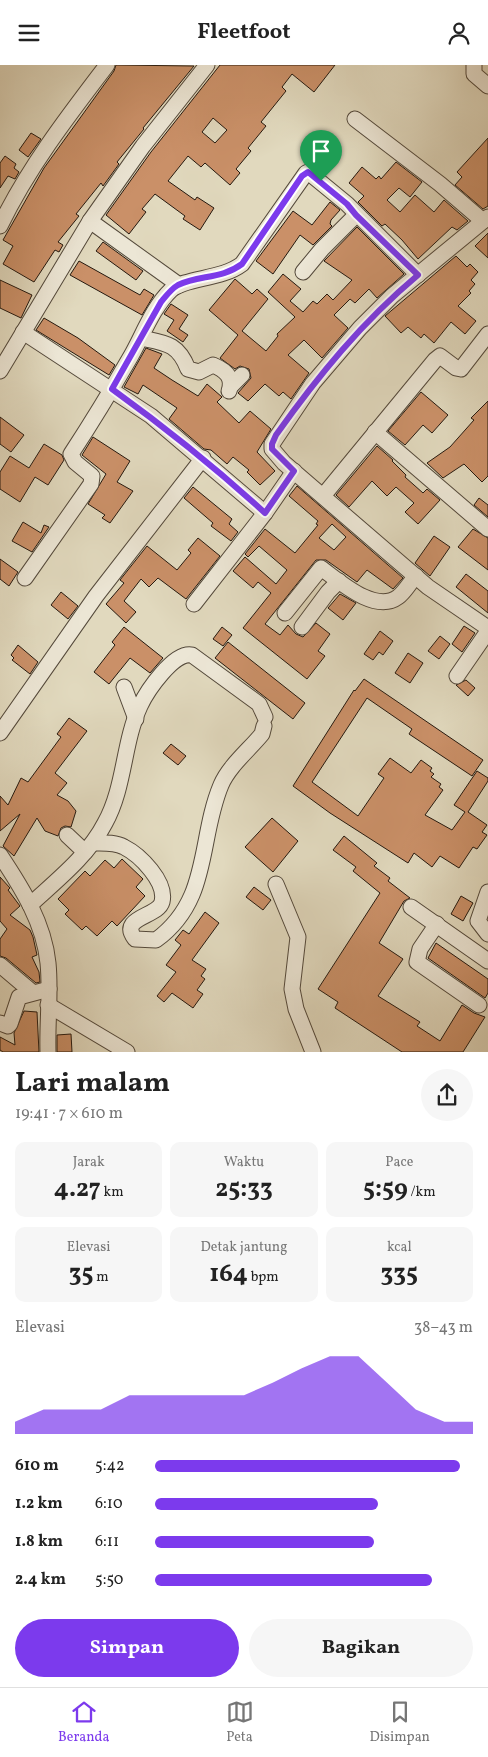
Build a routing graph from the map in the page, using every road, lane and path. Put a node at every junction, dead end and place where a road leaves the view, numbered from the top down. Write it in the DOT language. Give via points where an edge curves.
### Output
graph roads {
  1 [pos="107,65"];
  2 [pos="207,65"];
  3 [pos="474,65"];
  4 [pos="488,86"];
  5 [pos="355,119"];
  6 [pos="356,215"];
  7 [pos="486,219"];
  8 [pos="90,221"];
  9 [pos="0,226"];
  10 [pos="303,272"];
  11 [pos="418,275"];
  12 [pos="179,285"];
  13 [pos="23,331"];
  14 [pos="488,334"];
  15 [pos="141,338"];
  16 [pos="0,371"];
  17 [pos="234,384"];
  18 [pos="112,389"];
  19 [pos="375,432"];
  20 [pos="203,458"];
  21 [pos="294,471"];
  22 [pos="322,496"];
  23 [pos="265,513"];
  24 [pos="488,529"];
  25 [pos="416,576"];
  26 [pos="25,578"];
  27 [pos="339,581"];
  28 [pos="194,604"];
  29 [pos="285,613"];
  30 [pos="302,627"];
  31 [pos="488,629"];
  32 [pos="457,676"];
  33 [pos="124,687"];
  34 [pos="136,719"];
  35 [pos="0,733"];
  36 [pos="67,835"];
  37 [pos="89,847"];
  38 [pos="0,855"];
  39 [pos="276,884"];
  40 [pos="488,893"];
  41 [pos="30,905"];
  42 [pos="411,907"];
  43 [pos="437,924"];
  44 [pos="484,930"];
  45 [pos="462,941"];
  46 [pos="488,961"];
  47 [pos="0,965"];
  48 [pos="49,989"];
  49 [pos="32,992"];
  50 [pos="48,1005"];
  51 [pos="479,1005"];
  52 [pos="0,1023"];
  53 [pos="107,1047"];
  54 [pos="48,1052"];
  55 [pos="127,1052"];
  56 [pos="313,1052"];
  1 -- 9 [label="street" via="47,145"];
  2 -- 8 [label="street" via="143,146"];
  3 -- 4 [label="street" via="474,73"];
  5 -- 7 [label="street"];
  6 -- 10 [label="street"];
  6 -- 11 [label="street"];
  6 -- 12 [label="street" via="308,172 242,264 209,279"];
  7 -- 11 [label="street"];
  8 -- 12 [label="street"];
  8 -- 13 [label="street"];
  11 -- 21 [label="street" via="360,328 313,383 276,435 272,449"];
  12 -- 15 [label="street" via="161,302"];
  13 -- 16 [label="street"];
  13 -- 18 [label="street"];
  14 -- 19 [label="street" via="461,369 440,356 435,359"];
  15 -- 17 [label="street" via="167,343 178,350 188,369 199,371 212,365 223,369"];
  15 -- 18 [label="street"];
  18 -- 20 [label="street"];
  18 -- 26 [label="street" via="71,454 75,462 92,476 91,484"];
  19 -- 22 [label="street"];
  19 -- 24 [label="street"];
  20 -- 23 [label="street"];
  20 -- 35 [label="street" via="96,596"];
  21 -- 22 [label="street"];
  21 -- 23 [label="street"];
  22 -- 25 [label="street"];
  23 -- 28 [label="street"];
  25 -- 27 [label="street" via="400,596 384,601 367,599"];
  25 -- 31 [label="street"];
  27 -- 29 [label="street" via="322,567"];
  27 -- 30 [label="street"];
  31 -- 32 [label="street"];
  33 -- 34 [label="street"];
  34 -- 37 [label="street" via="116,800"];
  34 -- 37 [label="street" via="140,706 167,667 188,654 259,704 265,721 262,734 222,783 194,890 178,922 156,940 135,939 132,928 135,921 158,909 162,903 159,879 125,847 113,843"];
  36 -- 37 [label="street"];
  37 -- 41 [label="street"];
  38 -- 41 [label="street"];
  39 -- 56 [label="street" via="298,937 292,989 296,1009"];
  40 -- 44 [label="street" via="478,921"];
  41 -- 48 [label="street" via="44,943"];
  42 -- 43 [label="street"];
  43 -- 45 [label="street"];
  43 -- 51 [label="street" via="420,949 417,961"];
  44 -- 45 [label="street" via="467,934"];
  45 -- 46 [label="street"];
  47 -- 49 [label="street"];
  48 -- 49 [label="street"];
  48 -- 50 [label="street"];
  49 -- 52 [label="street" via="19,997 10,1024"];
  50 -- 53 [label="street"];
  50 -- 54 [label="street"];
  53 -- 55 [label="street"];
}
